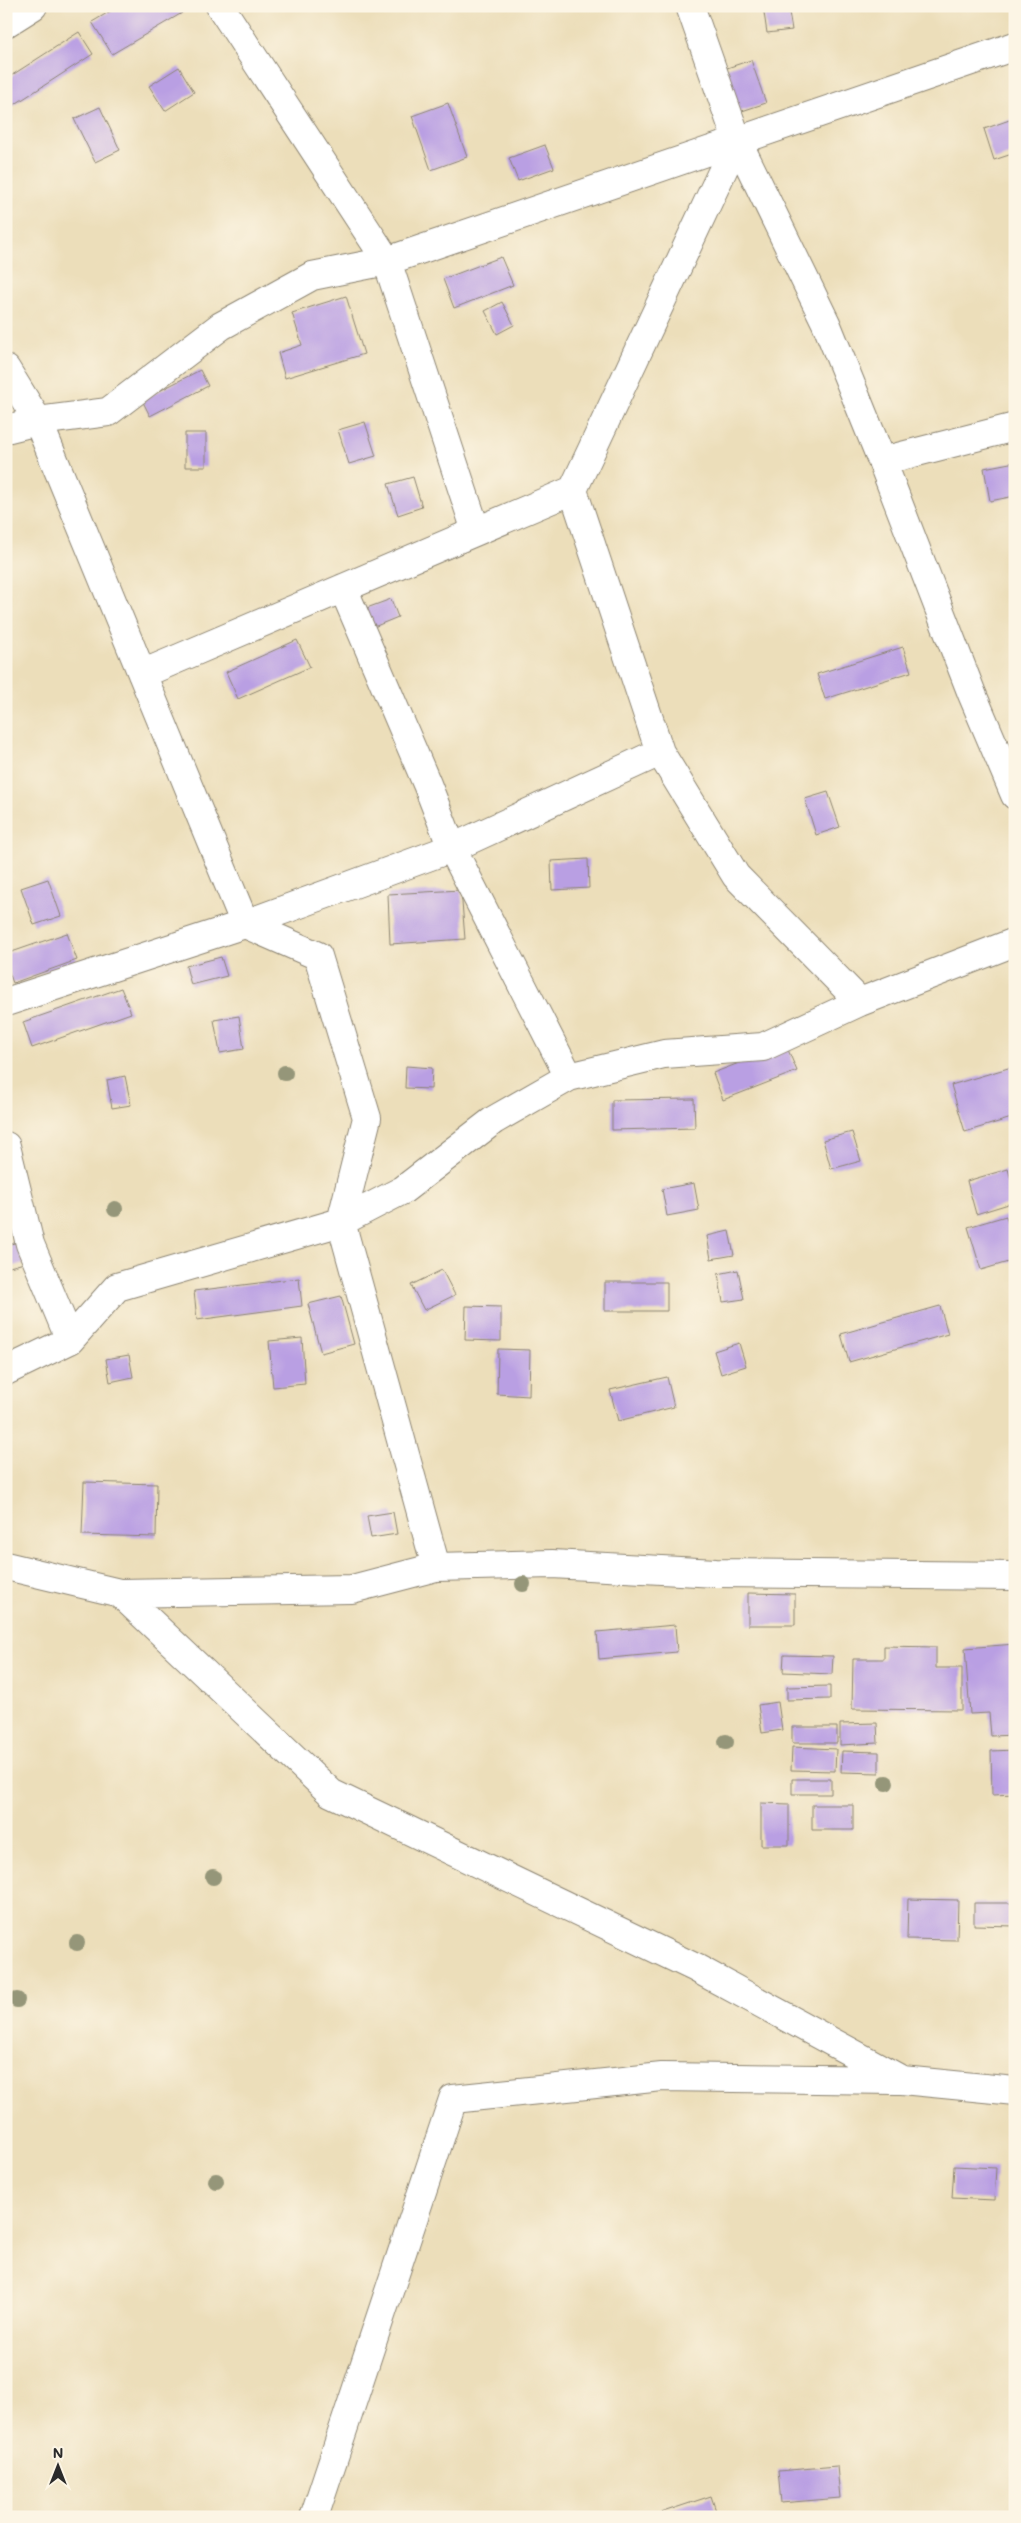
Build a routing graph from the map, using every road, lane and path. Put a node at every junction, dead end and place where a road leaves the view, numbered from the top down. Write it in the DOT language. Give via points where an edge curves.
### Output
graph roads {
  1 [pos="33,6"];
  2 [pos="220,6"];
  3 [pos="690,6"];
  4 [pos="6,23"];
  5 [pos="1015,46"];
  6 [pos="737,140"];
  7 [pos="387,261"];
  8 [pos="6,369"];
  9 [pos="38,421"];
  10 [pos="1015,427"];
  11 [pos="6,429"];
  12 [pos="882,461"];
  13 [pos="572,490"];
  14 [pos="476,531"];
  15 [pos="343,588"];
  16 [pos="142,674"];
  17 [pos="660,752"];
  18 [pos="1015,795"];
  19 [pos="452,848"];
  20 [pos="245,924"];
  21 [pos="1015,942"];
  22 [pos="6,1002"];
  23 [pos="860,1002"];
  24 [pos="569,1077"];
  25 [pos="6,1146"];
  26 [pos="342,1222"];
  27 [pos="70,1340"];
  28 [pos="6,1371"];
  29 [pos="6,1566"];
  30 [pos="436,1567"];
  31 [pos="1015,1576"];
  32 [pos="120,1593"];
  33 [pos="902,2080"];
  34 [pos="1015,2091"];
  35 [pos="314,2517"];
  1 -- 4 [label="street"];
  2 -- 7 [label="street"];
  3 -- 6 [label="street"];
  5 -- 6 [label="street"];
  6 -- 7 [label="street"];
  6 -- 12 [label="street" via="826,323"];
  6 -- 13 [label="street"];
  7 -- 9 [label="street" via="312,276 222,326 108,412"];
  7 -- 14 [label="street"];
  8 -- 9 [label="street"];
  9 -- 11 [label="street"];
  9 -- 16 [label="street"];
  10 -- 12 [label="street"];
  12 -- 18 [label="street" via="972,694"];
  13 -- 14 [label="street"];
  13 -- 17 [label="street"];
  14 -- 15 [label="street"];
  15 -- 16 [label="street"];
  15 -- 19 [label="street"];
  16 -- 20 [label="street"];
  17 -- 19 [label="street"];
  17 -- 23 [label="street" via="736,876"];
  19 -- 20 [label="street"];
  19 -- 24 [label="street"];
  20 -- 22 [label="street"];
  20 -- 26 [label="street" via="318,956 367,1118"];
  21 -- 23 [label="street"];
  23 -- 24 [label="street" via="763,1047 664,1054"];
  24 -- 26 [label="street" via="494,1120 403,1190"];
  25 -- 27 [label="street" via="30,1244"];
  26 -- 27 [label="street" via="117,1287"];
  26 -- 30 [label="street"];
  27 -- 28 [label="street"];
  29 -- 32 [label="street"];
  30 -- 31 [label="street" via="552,1564 716,1572"];
  30 -- 32 [label="street" via="352,1590"];
  32 -- 33 [label="street" via="331,1793 696,1968"];
  33 -- 34 [label="street"];
  33 -- 35 [label="street" via="662,2077 453,2099"];
}
